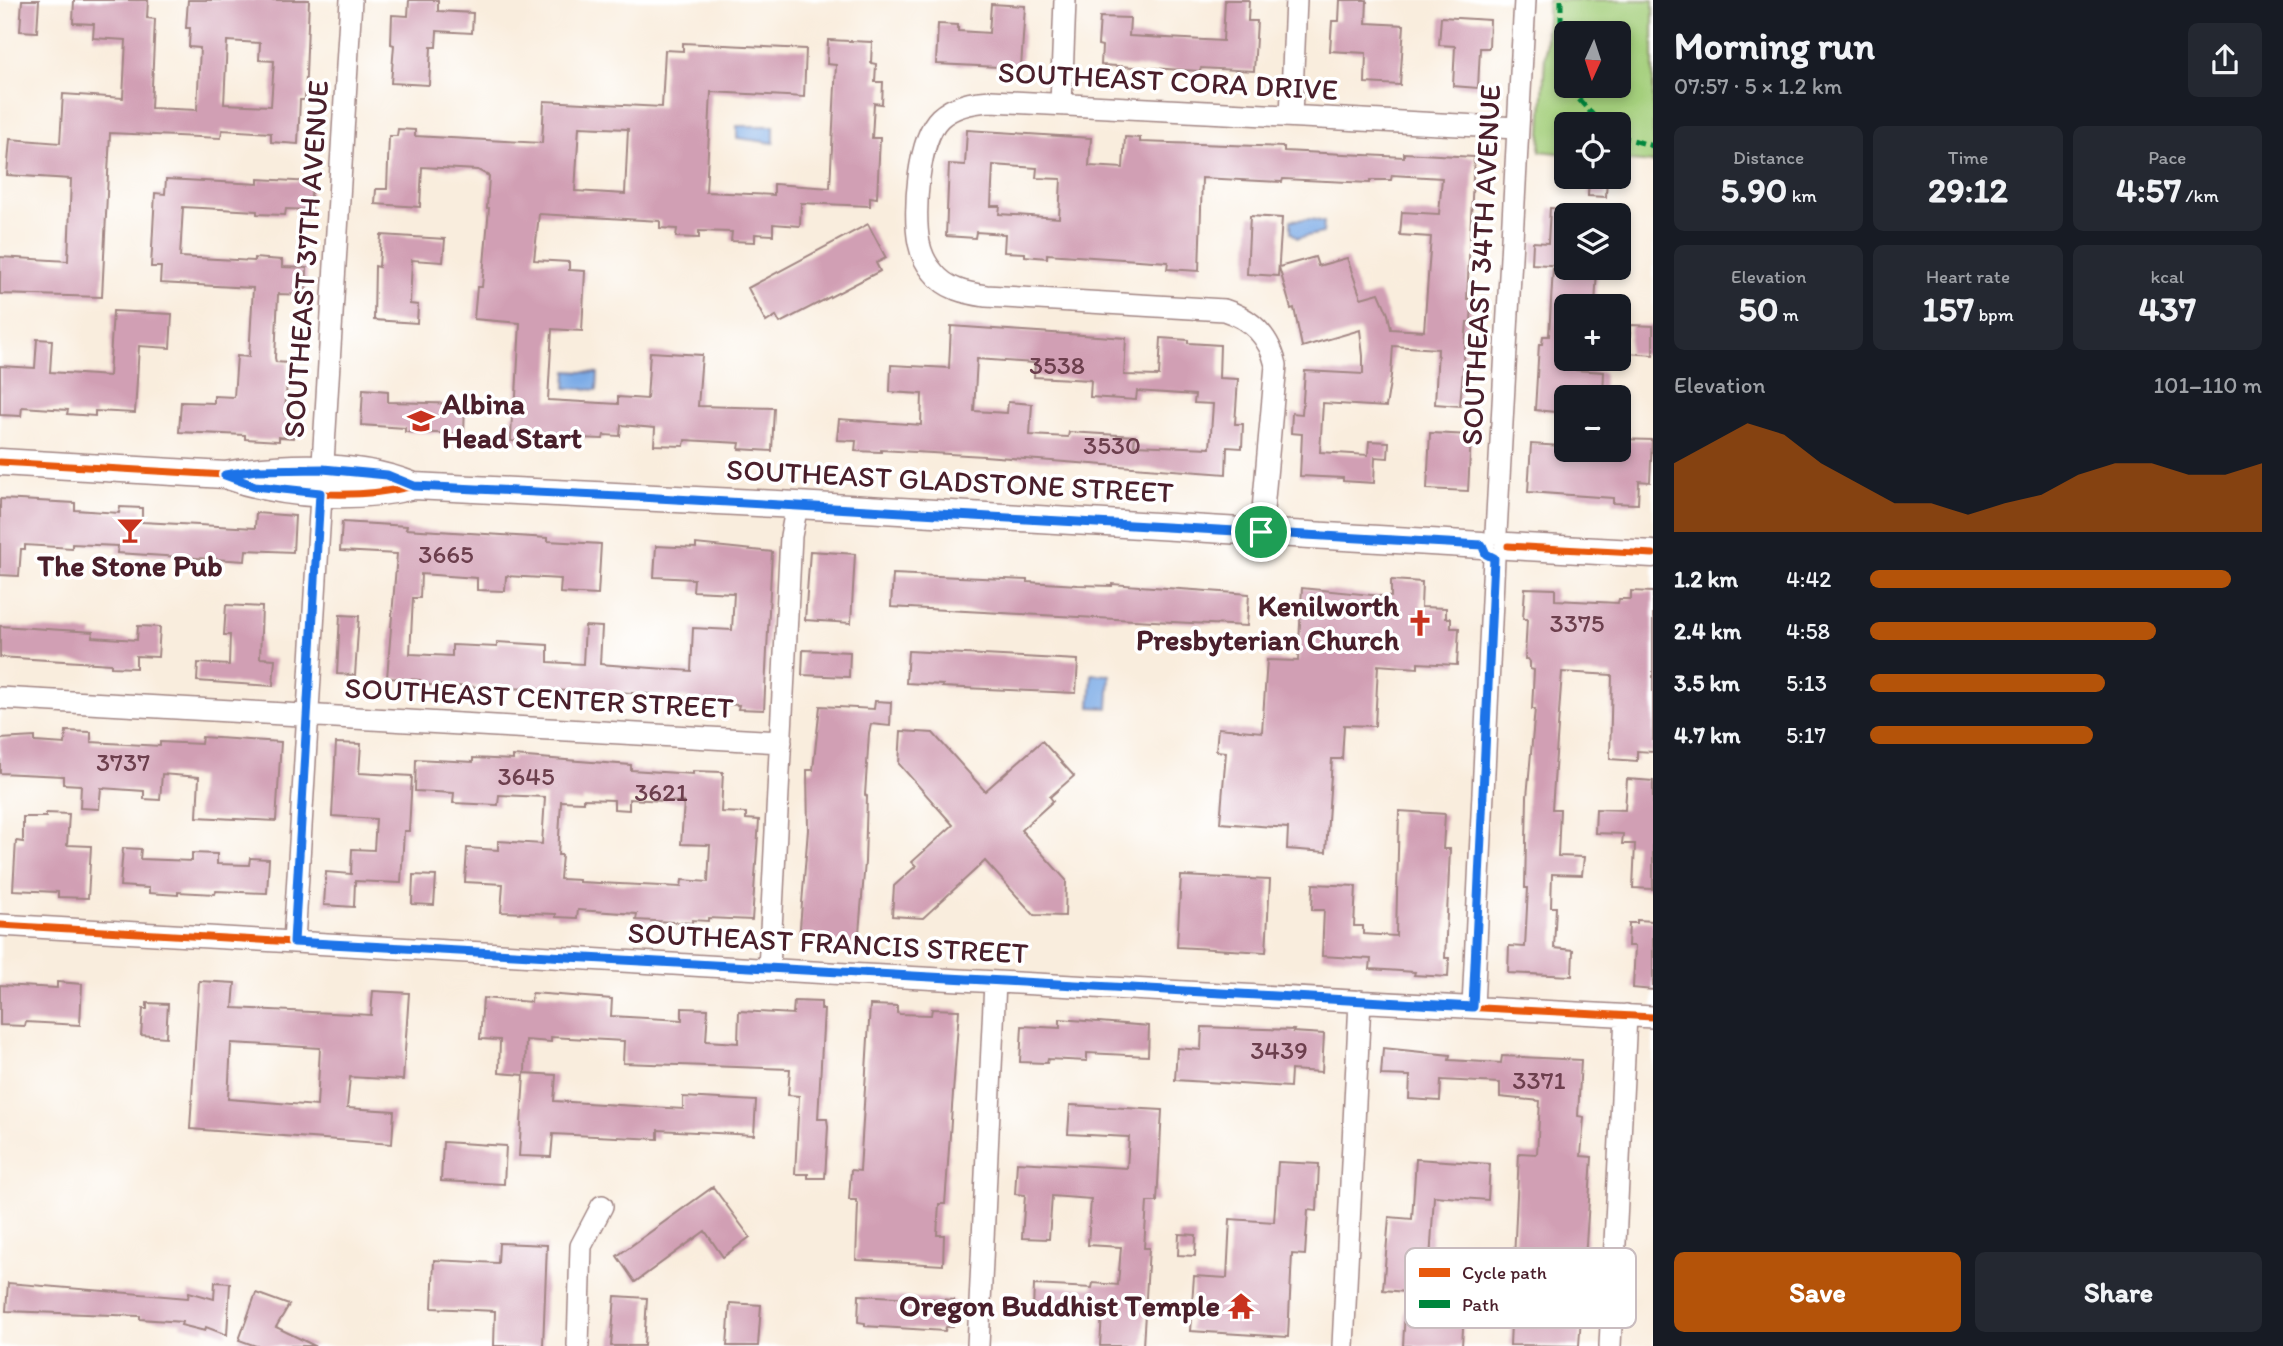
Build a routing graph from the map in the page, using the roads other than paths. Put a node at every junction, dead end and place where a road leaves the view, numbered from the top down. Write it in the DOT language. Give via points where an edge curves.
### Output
graph roads {
  1 [pos="351,0"];
  2 [pos="1065,0"];
  3 [pos="1296,0"];
  4 [pos="1525,0"];
  5 [pos="1060,104"];
  6 [pos="1291,116"];
  7 [pos="1518,128"];
  8 [pos="0,462"];
  9 [pos="321,481"];
  10 [pos="797,505"];
  11 [pos="1261,532"];
  12 [pos="1495,545"];
  13 [pos="1653,554"];
  14 [pos="0,698"];
  15 [pos="306,715"];
  16 [pos="780,742"];
  17 [pos="0,925"];
  18 [pos="294,942"];
  19 [pos="769,970"];
  20 [pos="995,982"];
  21 [pos="1360,1002"];
  22 [pos="1473,1007"];
  23 [pos="1626,1015"];
  24 [pos="1653,1017"];
  25 [pos="602,1206"];
  26 [pos="1615,1248"];
  27 [pos="1611,1328"];
  28 [pos="578,1346"];
  29 [pos="978,1346"];
  30 [pos="1343,1346"];
  31 [pos="1610,1346"];
  1 -- 9 [label="street, SOUTHEAST 37TH AVENUE"];
  2 -- 5 [label="street"];
  3 -- 6 [label="street"];
  4 -- 7 [label="street, SOUTHEAST 34TH AVENUE"];
  5 -- 6 [label="street, SOUTHEAST CORA DRIVE"];
  5 -- 11 [label="street, SOUTHEAST CORA DRIVE" via="972,103 940,117 920,163 917,224 923,256 933,273 966,294 1224,310 1254,325 1273,351 1276,365"];
  6 -- 7 [label="street, SOUTHEAST CORA DRIVE"];
  7 -- 12 [label="street, SOUTHEAST 34TH AVENUE"];
  8 -- 9 [label="street, SOUTHEAST GLADSTONE STREET" via="225,475 255,486"];
  9 -- 10 [label="street, SOUTHEAST GLADSTONE STREET" via="385,493 414,486"];
  9 -- 15 [label="street, SOUTHEAST 37TH AVENUE"];
  10 -- 11 [label="street, SOUTHEAST GLADSTONE STREET"];
  10 -- 16 [label="street" via="791,536"];
  11 -- 12 [label="street, SOUTHEAST GLADSTONE STREET"];
  12 -- 13 [label="street, SOUTHEAST GLADSTONE STREET"];
  12 -- 22 [label="street, SOUTHEAST 34TH AVENUE"];
  14 -- 15 [label="street, SOUTHEAST CENTER STREET"];
  15 -- 16 [label="street, SOUTHEAST CENTER STREET"];
  15 -- 18 [label="street, SOUTHEAST 37TH AVENUE"];
  16 -- 19 [label="street"];
  17 -- 18 [label="street, SOUTHEAST FRANCIS STREET"];
  18 -- 19 [label="street, SOUTHEAST FRANCIS STREET"];
  19 -- 20 [label="street, SOUTHEAST FRANCIS STREET"];
  20 -- 21 [label="street, SOUTHEAST FRANCIS STREET"];
  20 -- 29 [label="street"];
  21 -- 22 [label="street, SOUTHEAST FRANCIS STREET"];
  21 -- 30 [label="street"];
  22 -- 23 [label="street, SOUTHEAST FRANCIS STREET"];
  23 -- 24 [label="street, SOUTHEAST FRANCIS STREET"];
  23 -- 26 [label="street"];
  25 -- 28 [label="street" via="581,1246"];
  27 -- 31 [label="street"];
}
